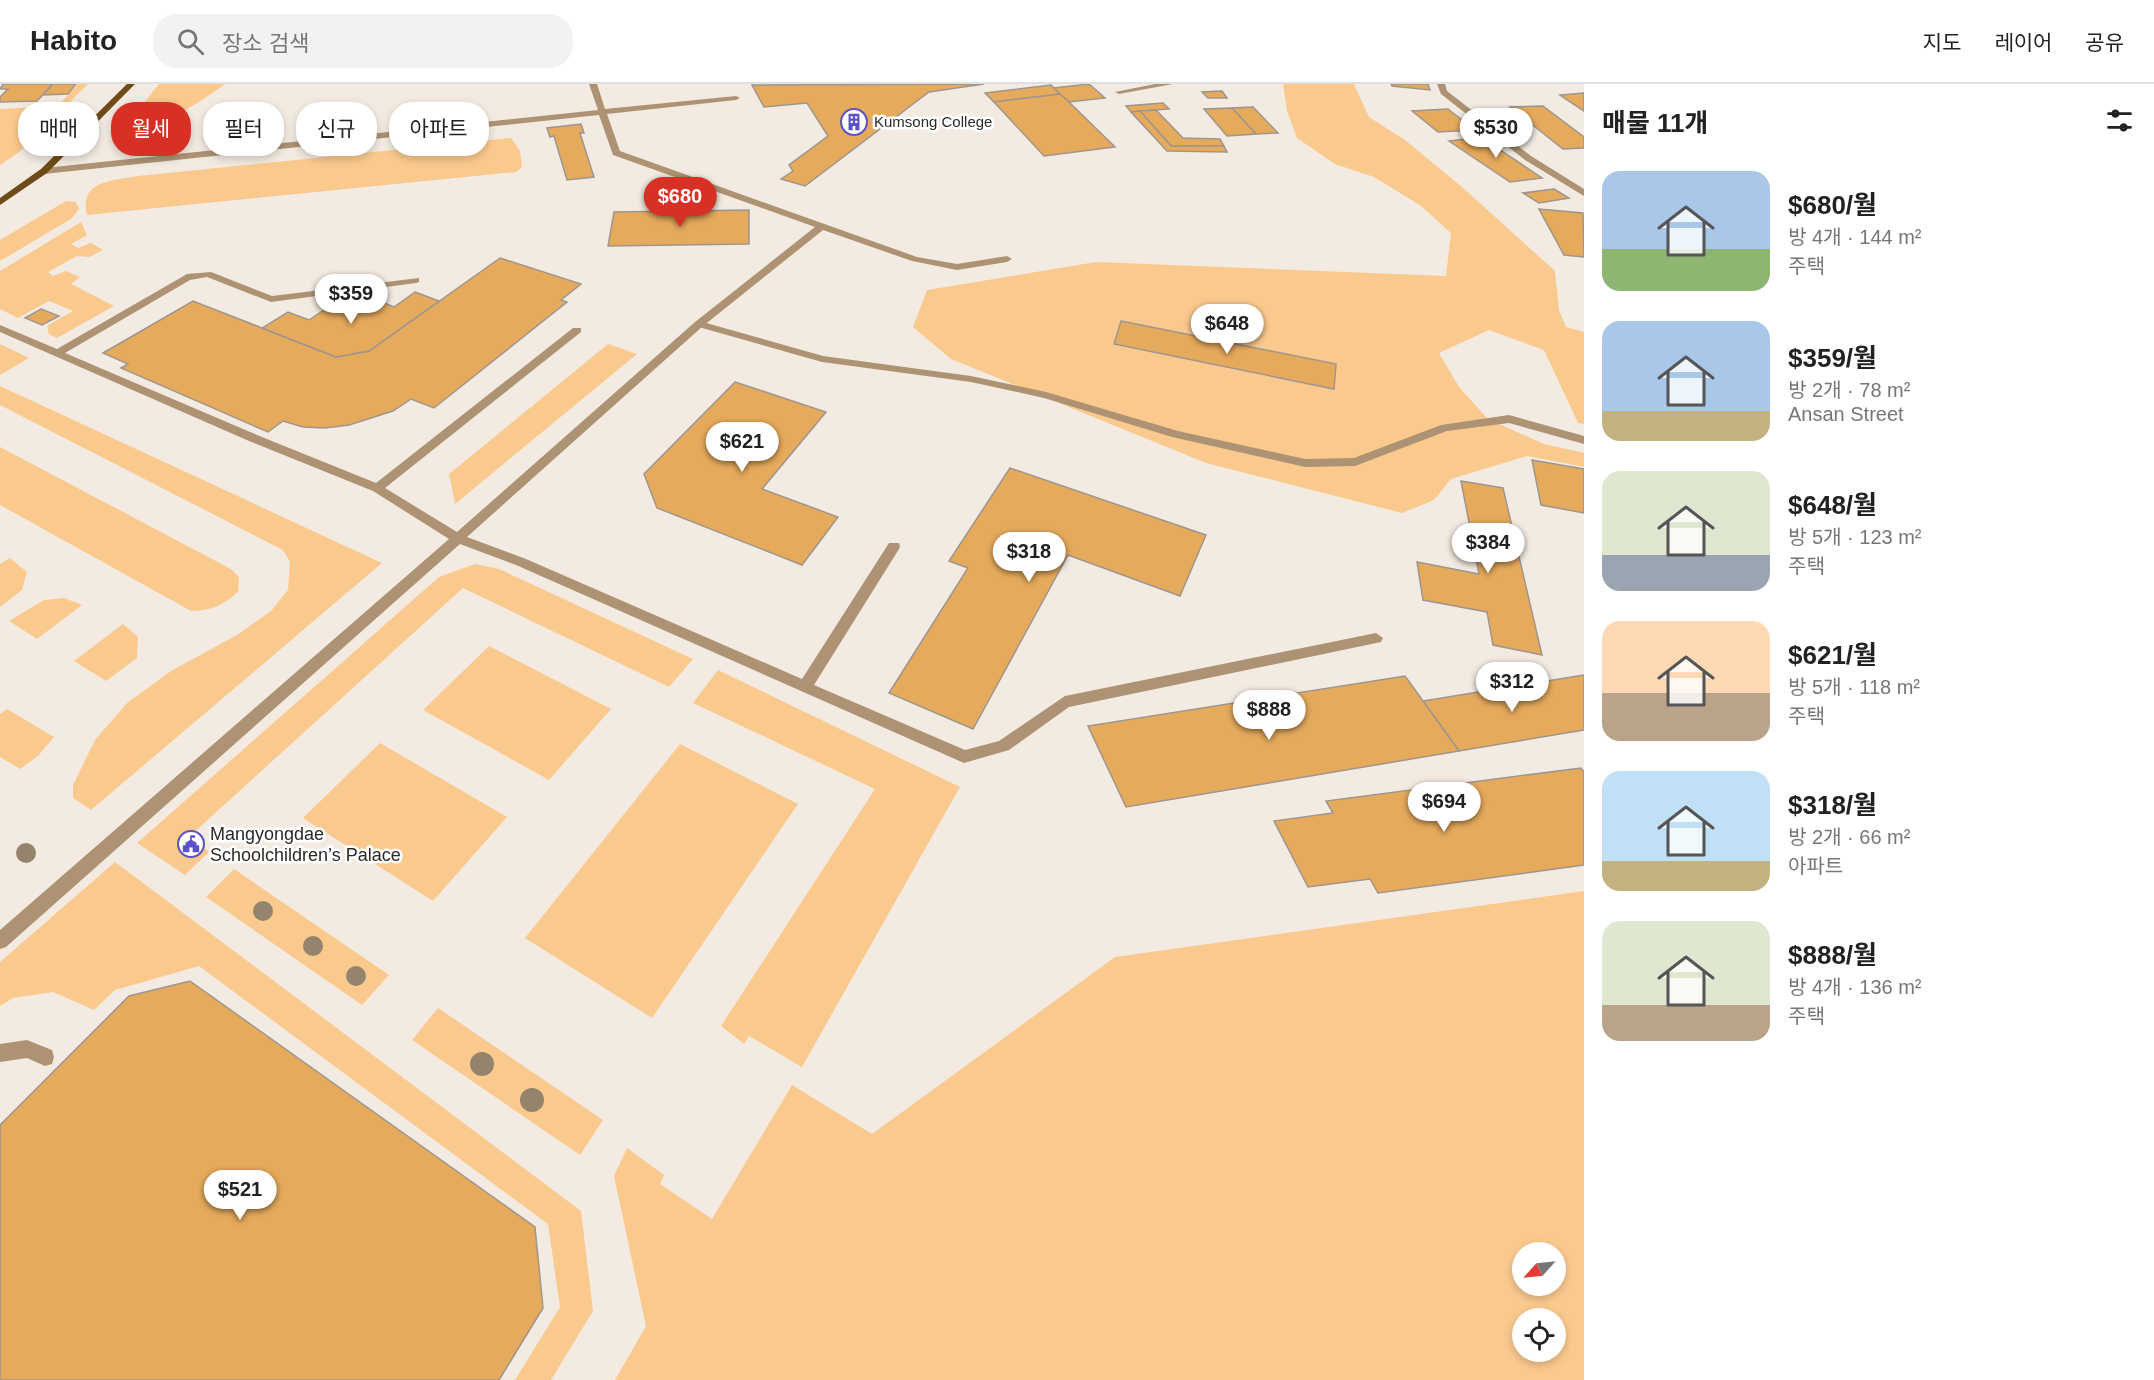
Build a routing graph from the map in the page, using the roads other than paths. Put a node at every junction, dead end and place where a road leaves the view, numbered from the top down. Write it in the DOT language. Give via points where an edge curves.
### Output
graph roads {
  1 [pos="130,84"];
  2 [pos="593,84"];
  3 [pos="1169,84"];
  4 [pos="1441,84"];
  5 [pos="1119,92"];
  6 [pos="736,98"];
  7 [pos="603,112"];
  8 [pos="44,171"];
  9 [pos="1584,193"];
  10 [pos="0,202"];
  11 [pos="822,226"];
  12 [pos="1007,259"];
  13 [pos="416,280"];
  14 [pos="699,324"];
  15 [pos="0,328"];
  16 [pos="577,330"];
  17 [pos="57,353"];
  18 [pos="1584,440"];
  19 [pos="377,488"];
  20 [pos="458,538"];
  21 [pos="894,546"];
  22 [pos="1376,638"];
  23 [pos="806,687"];
  24 [pos="0,941"];
  25 [pos="0,1053"];
  26 [pos="45,1057"];
  1 -- 8 [label="main road"];
  2 -- 7 [label="street"];
  3 -- 5 [label="street"];
  4 -- 9 [label="street" via="1444,92 1528,158"];
  6 -- 7 [label="street"];
  7 -- 8 [label="street"];
  7 -- 11 [label="street" via="616,153"];
  8 -- 10 [label="main road"];
  11 -- 12 [label="street" via="915,259 957,267"];
  11 -- 14 [label="street"];
  13 -- 17 [label="street" via="271,300 208,274 187,277"];
  14 -- 18 [label="street" via="822,359 971,379 1046,395 1176,434 1305,463 1355,462 1445,428 1509,419"];
  14 -- 20 [label="street"];
  15 -- 17 [label="street"];
  16 -- 19 [label="street"];
  17 -- 19 [label="street"];
  19 -- 20 [label="street"];
  20 -- 23 [label="street"];
  20 -- 24 [label="street"];
  21 -- 23 [label="street"];
  22 -- 23 [label="street" via="1065,702 1004,746 964,757"];
  25 -- 26 [label="street" via="27,1050"];
}
